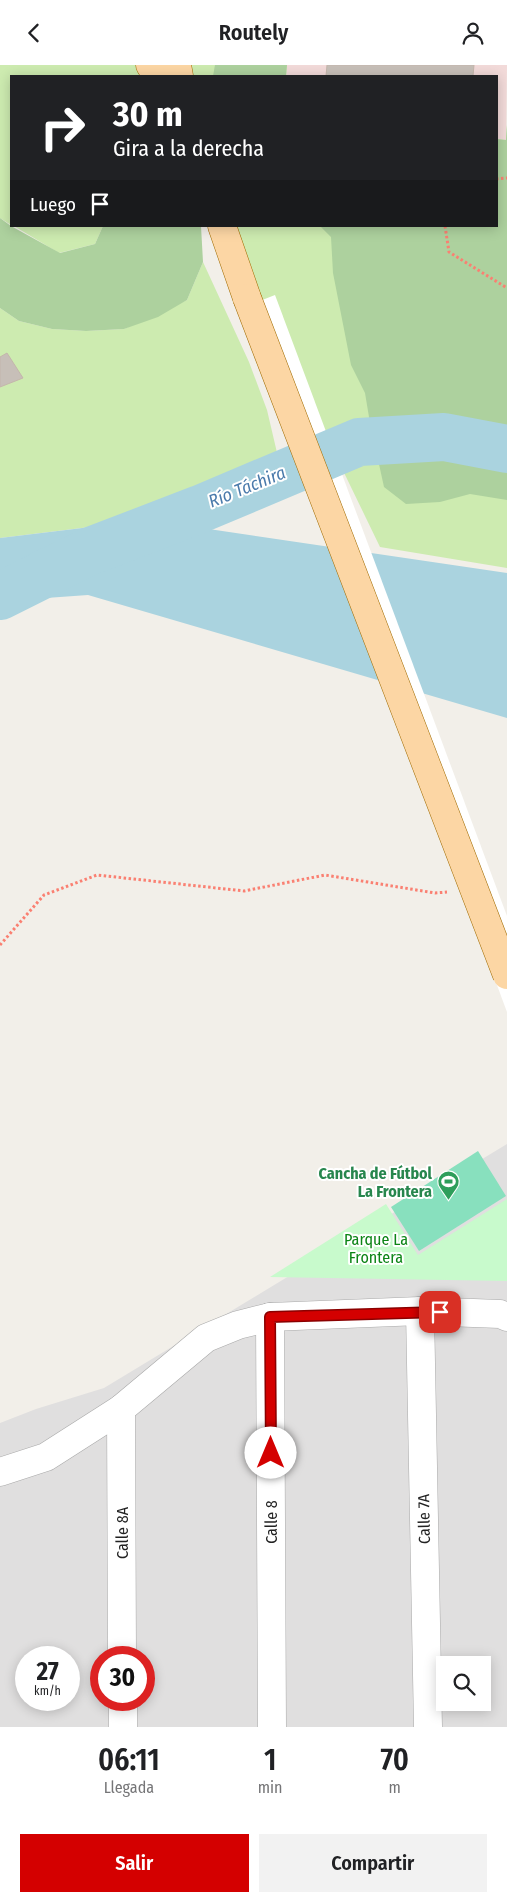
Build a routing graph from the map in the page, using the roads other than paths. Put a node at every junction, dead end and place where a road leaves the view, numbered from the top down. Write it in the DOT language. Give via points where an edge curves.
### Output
graph roads {
  1 [pos="222,227"];
  2 [pos="507,975"];
  3 [pos="420,1311"];
  4 [pos="270,1317"];
  5 [pos="507,1317"];
  6 [pos="121,1409"];
  7 [pos="0,1472"];
  8 [pos="122,1646"];
  9 [pos="123,1711"];
  10 [pos="123,1727"];
  11 [pos="272,1727"];
  12 [pos="428,1727"];
  1 -- 2 [label="main road, bridge" via="247,299"];
  3 -- 4 [label="street"];
  3 -- 5 [label="street" via="500,1314"];
  3 -- 12 [label="street, Calle 7A"];
  4 -- 6 [label="street" via="206,1338"];
  4 -- 11 [label="street, Calle 8"];
  6 -- 7 [label="street" via="46,1457"];
  6 -- 8 [label="street, Calle 8A"];
  9 -- 10 [label="street"];
}
